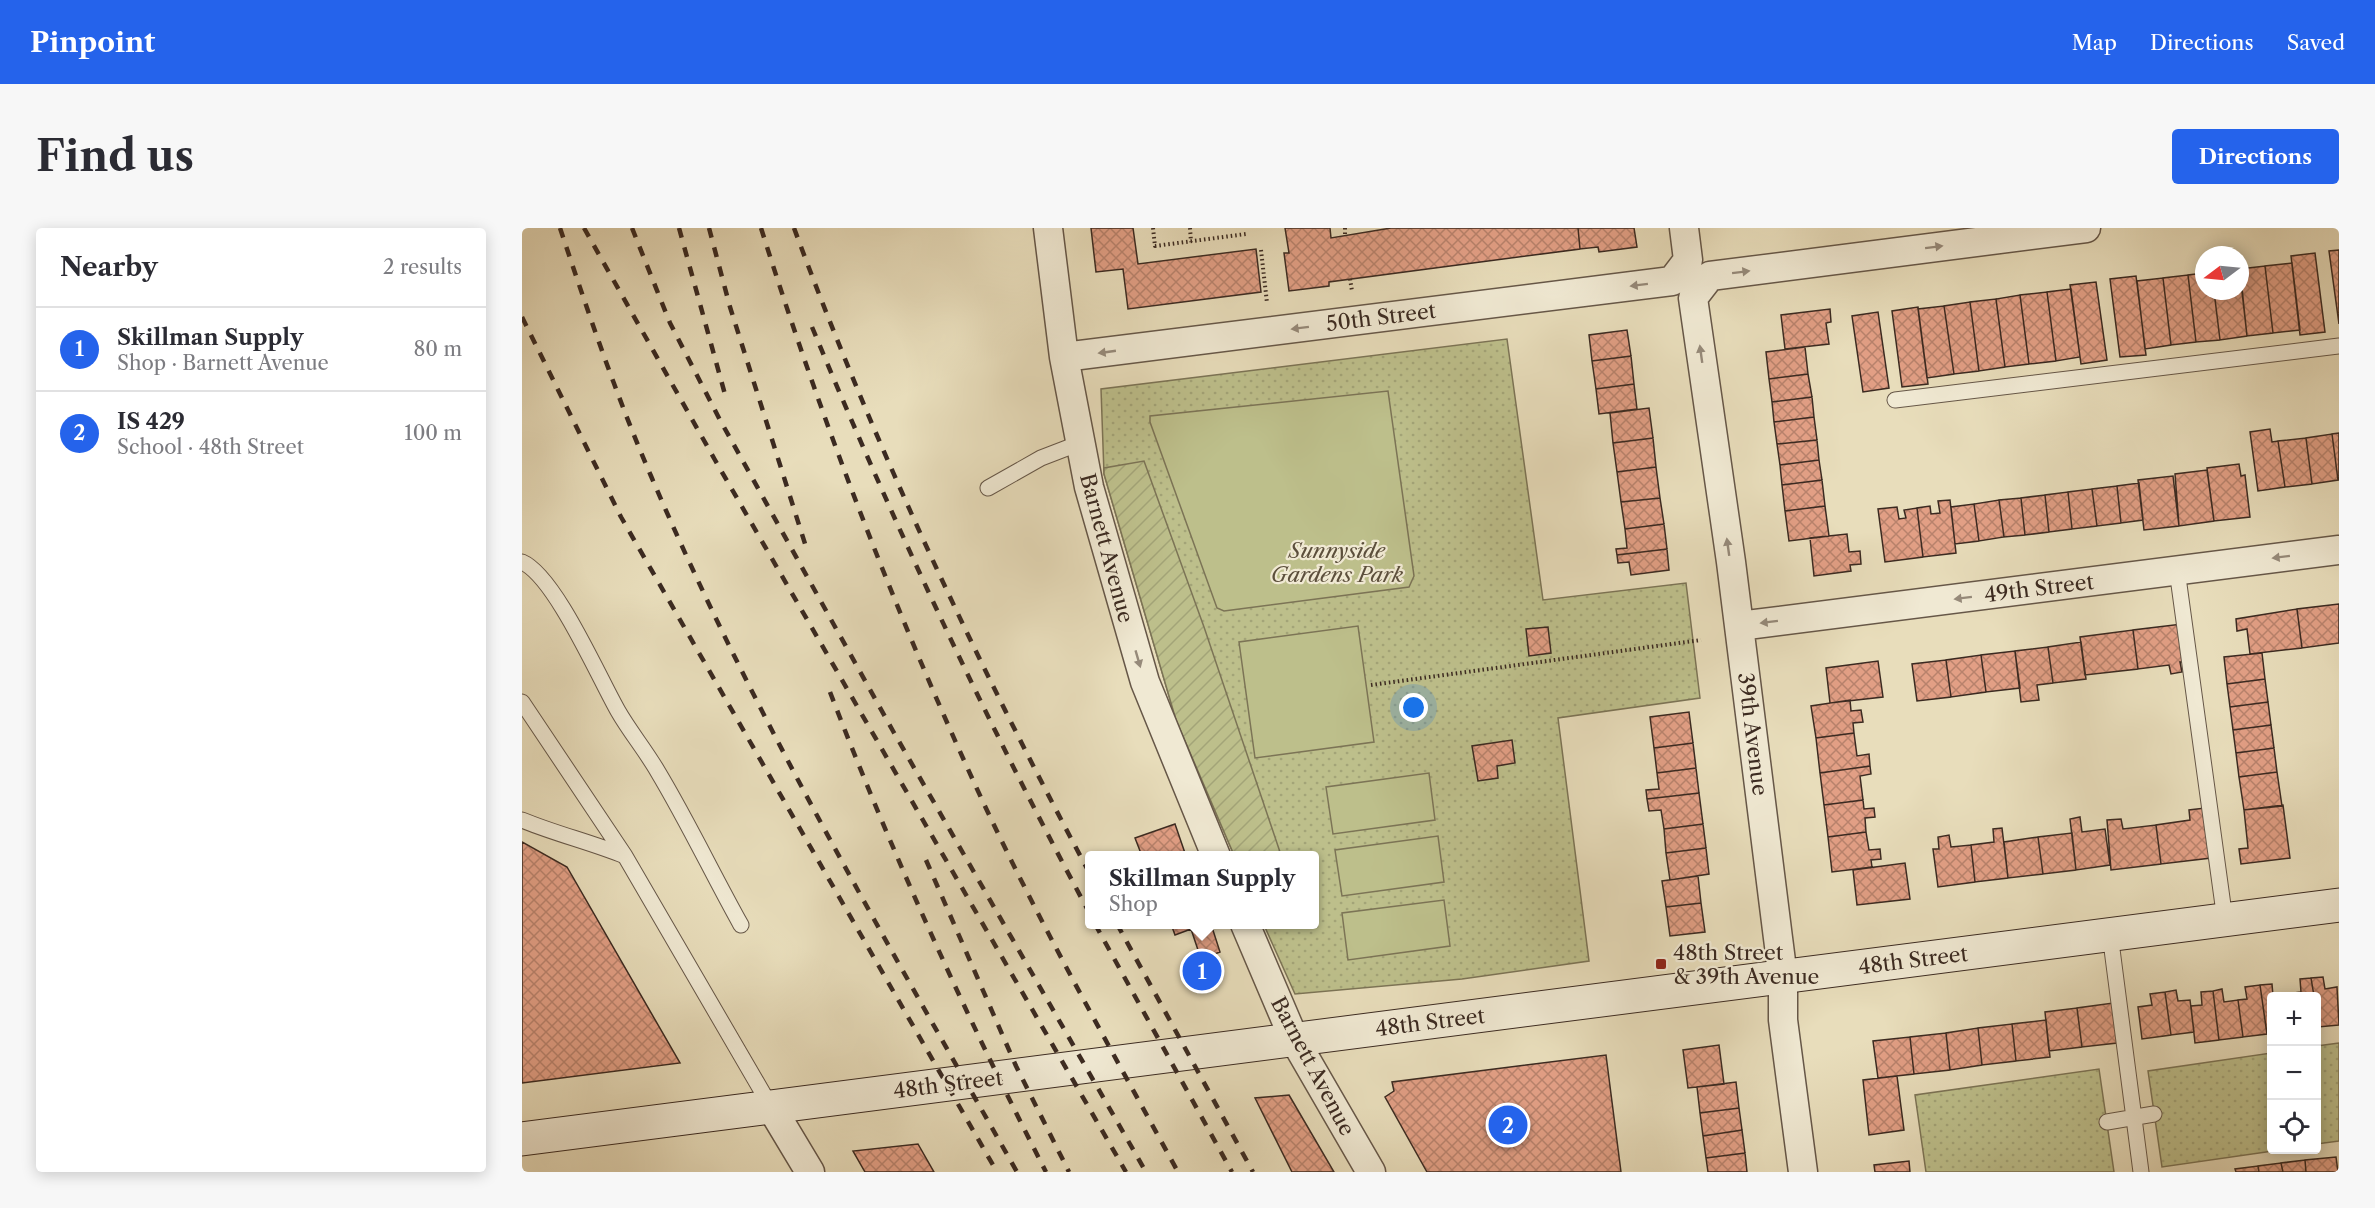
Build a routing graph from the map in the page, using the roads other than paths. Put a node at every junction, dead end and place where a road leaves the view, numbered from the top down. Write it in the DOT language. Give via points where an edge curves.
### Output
graph roads {
  1 [pos="1048,228"];
  2 [pos="1684,228"];
  3 [pos="2086,228"];
  4 [pos="2339,346"];
  5 [pos="1064,357"];
  6 [pos="1895,400"];
  7 [pos="1080,443"];
  8 [pos="988,488"];
  9 [pos="2339,550"];
  10 [pos="522,562"];
  11 [pos="2177,570"];
  12 [pos="1739,626"];
  13 [pos="522,702"];
  14 [pos="522,820"];
  15 [pos="1214,851"];
  16 [pos="625,856"];
  17 [pos="2339,905"];
  18 [pos="2225,920"];
  19 [pos="741,925"];
  20 [pos="1247,929"];
  21 [pos="2110,934"];
  22 [pos="1783,976"];
  23 [pos="1294,1039"];
  24 [pos="771,1107"];
  25 [pos="2154,1114"];
  26 [pos="2134,1118"];
  27 [pos="2106,1122"];
  28 [pos="522,1139"];
  29 [pos="810,1172"];
  30 [pos="1371,1172"];
  31 [pos="1803,1172"];
  32 [pos="2141,1172"];
  1 -- 5 [label="street, Barnett Avenue"];
  2 -- 5 [label="street, 50th Street, one-way" via="1688,260 1672,281"];
  12 -- 3 [label="street, 39th Avenue, one-way" via="1693,298 1710,276"];
  4 -- 6 [label="lane"];
  5 -- 7 [label="street, Barnett Avenue"];
  7 -- 8 [label="lane" via="1041,458"];
  7 -- 15 [label="street, Barnett Avenue, one-way" via="1145,682"];
  9 -- 11 [label="street, 49th Street, one-way"];
  10 -- 19 [label="lane" via="534,570 567,615"];
  11 -- 12 [label="street, 49th Street, one-way"];
  11 -- 18 [label="lane"];
  12 -- 22 [label="street, 39th Avenue"];
  13 -- 16 [label="lane"];
  14 -- 16 [label="lane"];
  16 -- 24 [label="lane"];
  17 -- 18 [label="street, 48th Street"];
  18 -- 21 [label="street, 48th Street"];
  20 -- 23 [label="street, Barnett Avenue"];
  21 -- 22 [label="street, 48th Street"];
  21 -- 26 [label="lane"];
  22 -- 23 [label="street, 48th Street"];
  22 -- 31 [label="street, 39th Avenue" via="1784,1020"];
  23 -- 24 [label="street, 48th Street"];
  23 -- 30 [label="street, Barnett Avenue"];
  24 -- 28 [label="street, 48th Street"];
  24 -- 29 [label="street"];
  25 -- 26 [label="lane"];
  26 -- 27 [label="lane"];
  26 -- 32 [label="lane"];
}
